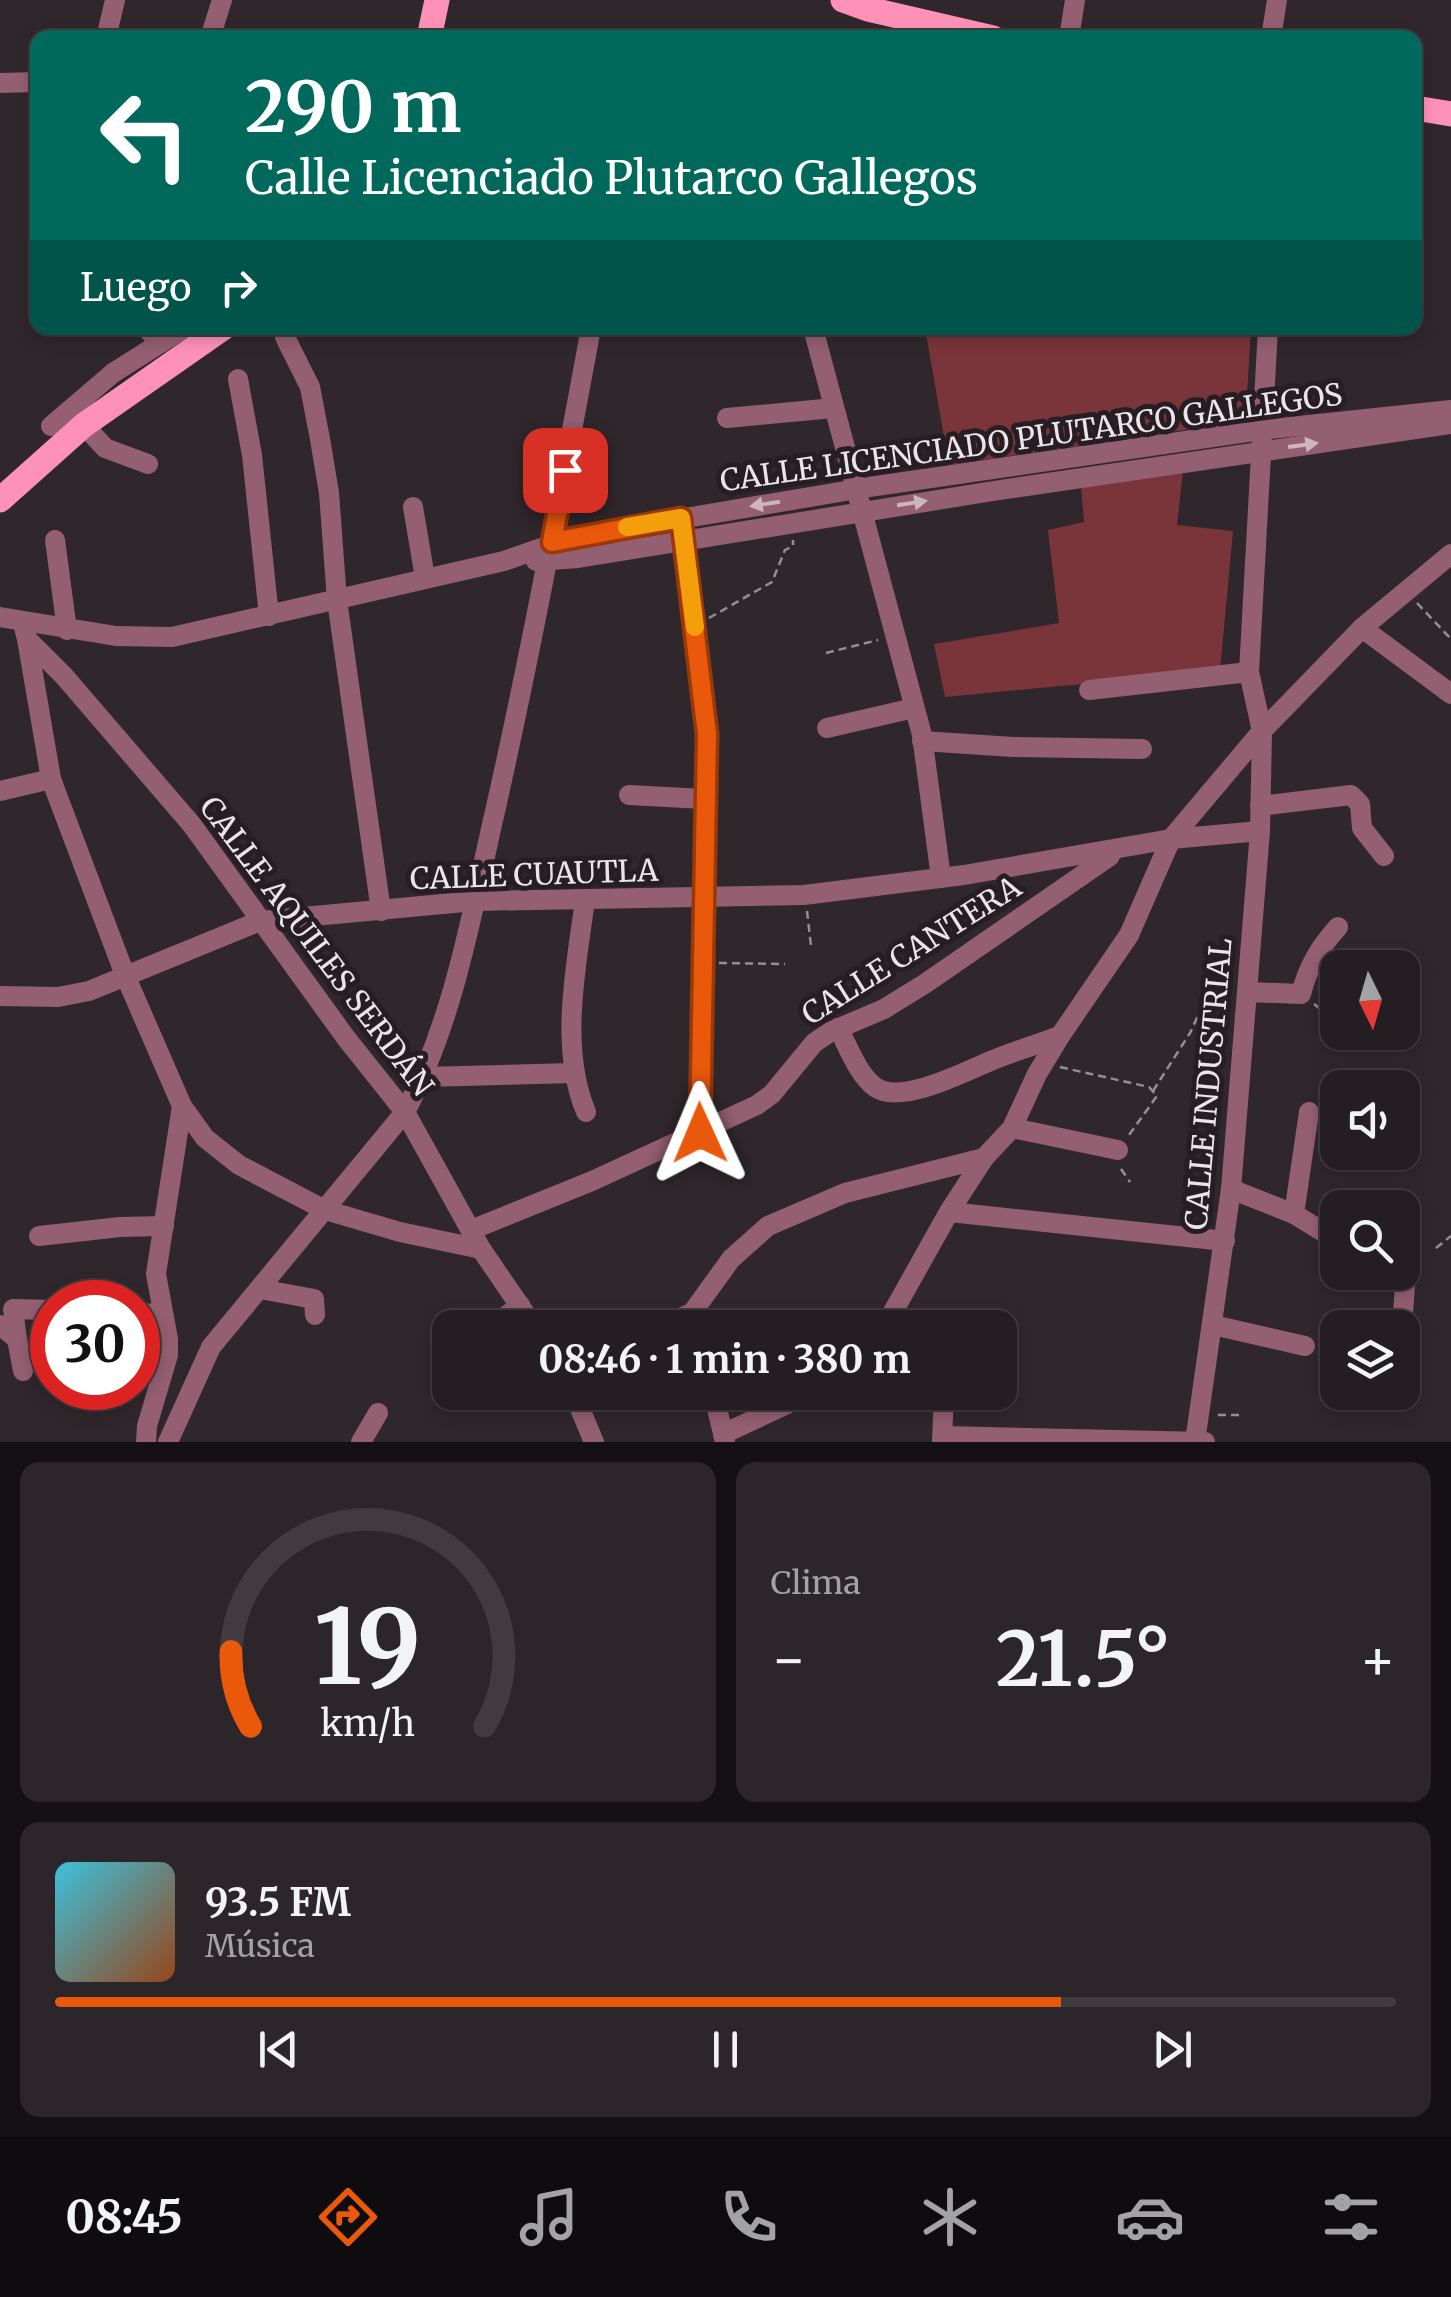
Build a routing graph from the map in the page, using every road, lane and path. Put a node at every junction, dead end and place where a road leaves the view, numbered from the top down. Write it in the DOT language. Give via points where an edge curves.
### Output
graph roads {
  1 [pos="115,0"];
  2 [pos="222,0"];
  3 [pos="437,0"];
  4 [pos="1074,0"];
  5 [pos="1277,0"];
  6 [pos="855,4"];
  7 [pos="108,30"];
  8 [pos="213,30"];
  9 [pos="435,30"];
  10 [pos="878,30"];
  11 [pos="961,30"];
  12 [pos="1070,30"];
  13 [pos="1272,30"];
  14 [pos="30,82"];
  15 [pos="0,83"];
  16 [pos="1422,109"];
  17 [pos="1451,114"];
  18 [pos="153,335"];
  19 [pos="173,335"];
  20 [pos="211,335"];
  21 [pos="590,335"];
  22 [pos="814,335"];
  23 [pos="1268,335"];
  24 [pos="284,337"];
  25 [pos="161,343"];
  26 [pos="238,379"];
  27 [pos="834,408"];
  28 [pos="1451,410"];
  29 [pos="727,418"];
  30 [pos="1451,424"];
  31 [pos="84,425"];
  32 [pos="51,426"];
  33 [pos="1261,440"];
  34 [pos="148,464"];
  35 [pos="991,480"];
  36 [pos="857,489"];
  37 [pos="0,500"];
  38 [pos="414,507"];
  39 [pos="862,511"];
  40 [pos="681,518"];
  41 [pos="793,524"];
  42 [pos="55,540"];
  43 [pos="684,542"];
  44 [pos="550,552"];
  45 [pos="1451,554"];
  46 [pos="425,578"];
  47 [pos="1406,591"];
  48 [pos="337,600"];
  49 [pos="269,616"];
  50 [pos="0,617"];
  51 [pos="695,627"];
  52 [pos="1362,628"];
  53 [pos="67,630"];
  54 [pos="25,631"];
  55 [pos="894,636"];
  56 [pos="1451,640"];
  57 [pos="826,653"];
  58 [pos="1249,672"];
  59 [pos="1089,690"];
  60 [pos="1451,694"];
  61 [pos="914,708"];
  62 [pos="827,728"];
  63 [pos="1262,730"];
  64 [pos="922,741"];
  65 [pos="1142,749"];
  66 [pos="51,779"];
  67 [pos="0,791"];
  68 [pos="628,795"];
  69 [pos="704,799"];
  70 [pos="1260,806"];
  71 [pos="1260,831"];
  72 [pos="1171,839"];
  73 [pos="1118,851"];
  74 [pos="1384,856"];
  75 [pos="941,878"];
  76 [pos="804,895"];
  77 [pos="703,899"];
  78 [pos="584,900"];
  79 [pos="475,902"];
  80 [pos="381,910"];
  81 [pos="260,921"];
  82 [pos="1338,927"];
  83 [pos="812,946"];
  84 [pos="703,962"];
  85 [pos="785,964"];
  86 [pos="125,976"];
  87 [pos="1247,992"];
  88 [pos="1301,994"];
  89 [pos="0,996"];
  90 [pos="1320,1011"];
  91 [pos="838,1028"];
  92 [pos="1060,1036"];
  93 [pos="1044,1063"];
  94 [pos="573,1073"];
  95 [pos="424,1078"];
  96 [pos="1153,1092"];
  97 [pos="182,1106"];
  98 [pos="405,1112"];
  99 [pos="586,1112"];
  100 [pos="1310,1112"];
  101 [pos="1012,1128"];
  102 [pos="700,1133"];
  103 [pos="1118,1150"];
  104 [pos="984,1158"];
  105 [pos="1231,1189"];
  106 [pos="325,1210"];
  107 [pos="949,1212"];
  108 [pos="1294,1214"];
  109 [pos="164,1226"];
  110 [pos="1320,1230"];
  111 [pos="39,1236"];
  112 [pos="1451,1236"];
  113 [pos="476,1240"];
  114 [pos="1225,1240"];
  115 [pos="1436,1248"];
  116 [pos="260,1289"];
  117 [pos="520,1305"];
  118 [pos="514,1310"];
  119 [pos="523,1310"];
  120 [pos="700,1310"];
  121 [pos="894,1310"];
  122 [pos="162,1314"];
  123 [pos="315,1315"];
  124 [pos="6,1317"];
  125 [pos="1214,1325"];
  126 [pos="1305,1346"];
  127 [pos="23,1370"];
  128 [pos="581,1410"];
  129 [pos="717,1410"];
  130 [pos="778,1410"];
  131 [pos="943,1410"];
  132 [pos="378,1413"];
  133 [pos="1202,1414"];
  134 [pos="1244,1414"];
  135 [pos="724,1438"];
  136 [pos="942,1439"];
  137 [pos="146,1442"];
  138 [pos="168,1442"];
  139 [pos="361,1442"];
  140 [pos="594,1442"];
  141 [pos="1195,1442"];
  142 [pos="1205,1442"];
  1 -- 7 [label="street"];
  2 -- 8 [label="street"];
  3 -- 9 [label="main road"];
  4 -- 12 [label="street"];
  5 -- 13 [label="street"];
  6 -- 10 [label="main road"];
  6 -- 11 [label="main road"];
  14 -- 15 [label="street"];
  16 -- 17 [label="main road"];
  18 -- 25 [label="street"];
  19 -- 25 [label="street"];
  20 -- 31 [label="main road"];
  21 -- 44 [label="street"];
  22 -- 27 [label="street"];
  23 -- 33 [label="street, CALLE INDUSTRIAL"];
  24 -- 48 [label="street" via="310,387 329,493"];
  25 -- 32 [label="street"];
  26 -- 49 [label="street"];
  27 -- 29 [label="street"];
  27 -- 36 [label="street"];
  28 -- 33 [label="street, CALLE LICENCIADO PLUTARCO GALLEGOS"];
  33 -- 30 [label="street, CALLE LICENCIADO PLUTARCO GALLEGOS, one-way"];
  31 -- 34 [label="street" via="105,448"];
  31 -- 37 [label="main road"];
  33 -- 35 [label="street, CALLE LICENCIADO PLUTARCO GALLEGOS"];
  33 -- 58 [label="street, CALLE INDUSTRIAL"];
  35 -- 36 [label="street, CALLE LICENCIADO PLUTARCO GALLEGOS"];
  39 -- 35 [label="street, CALLE LICENCIADO PLUTARCO GALLEGOS, one-way"];
  36 -- 39 [label="street"];
  36 -- 40 [label="street, CALLE LICENCIADO PLUTARCO GALLEGOS, one-way"];
  38 -- 46 [label="street"];
  39 -- 41 [label="street, CALLE LICENCIADO PLUTARCO GALLEGOS"];
  39 -- 55 [label="street"];
  40 -- 43 [label="street"];
  40 -- 44 [label="street, CALLE LICENCIADO PLUTARCO GALLEGOS"];
  41 -- 43 [label="street, CALLE LICENCIADO PLUTARCO GALLEGOS"];
  41 -- 51 [label="path" via="794,546 785,550 772,582"];
  42 -- 53 [label="street"];
  43 -- 44 [label="street, CALLE LICENCIADO PLUTARCO GALLEGOS"];
  43 -- 51 [label="street"];
  44 -- 46 [label="street, CALLE LICENCIADO PLUTARCO GALLEGOS"];
  44 -- 79 [label="street"];
  45 -- 47 [label="street"];
  46 -- 48 [label="street, CALLE LICENCIADO PLUTARCO GALLEGOS"];
  47 -- 52 [label="street"];
  47 -- 56 [label="path"];
  48 -- 49 [label="street, CALLE LICENCIADO PLUTARCO GALLEGOS"];
  48 -- 80 [label="street"];
  49 -- 53 [label="street, CALLE LICENCIADO PLUTARCO GALLEGOS" via="172,636"];
  50 -- 54 [label="street, CALLE LICENCIADO PLUTARCO GALLEGOS"];
  51 -- 69 [label="street" via="707,734"];
  52 -- 60 [label="street"];
  52 -- 63 [label="street"];
  53 -- 54 [label="street, CALLE LICENCIADO PLUTARCO GALLEGOS"];
  54 -- 66 [label="street"];
  54 -- 81 [label="street, CALLE AQUILES SERDÁN" via="192,825"];
  55 -- 57 [label="path"];
  55 -- 61 [label="street"];
  58 -- 59 [label="street"];
  58 -- 63 [label="street, CALLE INDUSTRIAL"];
  61 -- 62 [label="street"];
  61 -- 64 [label="street"];
  63 -- 70 [label="street, CALLE INDUSTRIAL"];
  63 -- 72 [label="street"];
  64 -- 65 [label="street"];
  64 -- 75 [label="street"];
  66 -- 67 [label="street"];
  66 -- 86 [label="street"];
  68 -- 69 [label="street"];
  69 -- 77 [label="street"];
  70 -- 71 [label="street, CALLE INDUSTRIAL"];
  70 -- 74 [label="street" via="1351,795 1360,804 1362,828"];
  71 -- 72 [label="street, CALLE CUAUTLA"];
  71 -- 87 [label="street, CALLE INDUSTRIAL"];
  72 -- 73 [label="street, CALLE CUAUTLA"];
  72 -- 92 [label="street" via="1129,935"];
  73 -- 75 [label="street, CALLE CUAUTLA"];
  73 -- 91 [label="street, CALLE CANTERA" via="926,983"];
  75 -- 76 [label="street, CALLE CUAUTLA"];
  76 -- 77 [label="street, CALLE CUAUTLA"];
  76 -- 83 [label="path"];
  77 -- 78 [label="street, CALLE CUAUTLA"];
  77 -- 84 [label="street"];
  78 -- 79 [label="street, CALLE CUAUTLA"];
  78 -- 94 [label="street"];
  79 -- 80 [label="street, CALLE CUAUTLA"];
  79 -- 95 [label="street"];
  80 -- 81 [label="street, CALLE CUAUTLA"];
  81 -- 86 [label="street, CALLE CUAUTLA"];
  81 -- 98 [label="street, CALLE AQUILES SERDÁN"];
  82 -- 88 [label="street" via="1320,946"];
  84 -- 85 [label="path"];
  84 -- 102 [label="street"];
  86 -- 89 [label="street, CALLE CUAUTLA" via="88,992"];
  86 -- 97 [label="street"];
  87 -- 88 [label="street"];
  87 -- 96 [label="path" via="1208,994"];
  87 -- 105 [label="street, CALLE INDUSTRIAL"];
  88 -- 90 [label="path"];
  91 -- 92 [label="street" via="878,1090 936,1085"];
  91 -- 102 [label="street, CALLE CANTERA" via="814,1043 772,1094"];
  92 -- 93 [label="street"];
  93 -- 96 [label="path"];
  93 -- 101 [label="street"];
  94 -- 95 [label="street"];
  94 -- 99 [label="street"];
  95 -- 98 [label="street"];
  96 -- 103 [label="path" via="1157,1096"];
  97 -- 106 [label="street" via="219,1152"];
  97 -- 109 [label="street"];
  98 -- 106 [label="street"];
  98 -- 113 [label="street, CALLE AQUILES SERDÁN"];
  100 -- 108 [label="street"];
  101 -- 103 [label="street"];
  101 -- 104 [label="street"];
  102 -- 113 [label="street, CALLE CANTERA"];
  104 -- 107 [label="street"];
  104 -- 120 [label="street" via="845,1192 768,1226 730,1258"];
  105 -- 108 [label="street"];
  105 -- 114 [label="street, CALLE INDUSTRIAL"];
  106 -- 113 [label="street" via="400,1232"];
  106 -- 116 [label="street"];
  107 -- 114 [label="street"];
  107 -- 121 [label="street"];
  108 -- 110 [label="street"];
  109 -- 111 [label="street"];
  109 -- 122 [label="street" via="156,1274"];
  112 -- 115 [label="path"];
  113 -- 117 [label="street, CALLE AQUILES SERDÁN"];
  114 -- 125 [label="street, CALLE INDUSTRIAL"];
  116 -- 123 [label="street" via="314,1299"];
  116 -- 138 [label="street" via="211,1347"];
  117 -- 118 [label="street"];
  117 -- 119 [label="street, CALLE AQUILES SERDÁN"];
  122 -- 137 [label="street" via="168,1355"];
  124 -- 127 [label="street"];
  125 -- 126 [label="street"];
  125 -- 133 [label="street, CALLE INDUSTRIAL"];
  128 -- 140 [label="street"];
  129 -- 135 [label="street"];
  130 -- 135 [label="street"];
  131 -- 136 [label="street"];
  132 -- 139 [label="street"];
  133 -- 134 [label="path"];
  133 -- 141 [label="street, CALLE INDUSTRIAL"];
  136 -- 141 [label="street"];
  141 -- 142 [label="street"];
}
